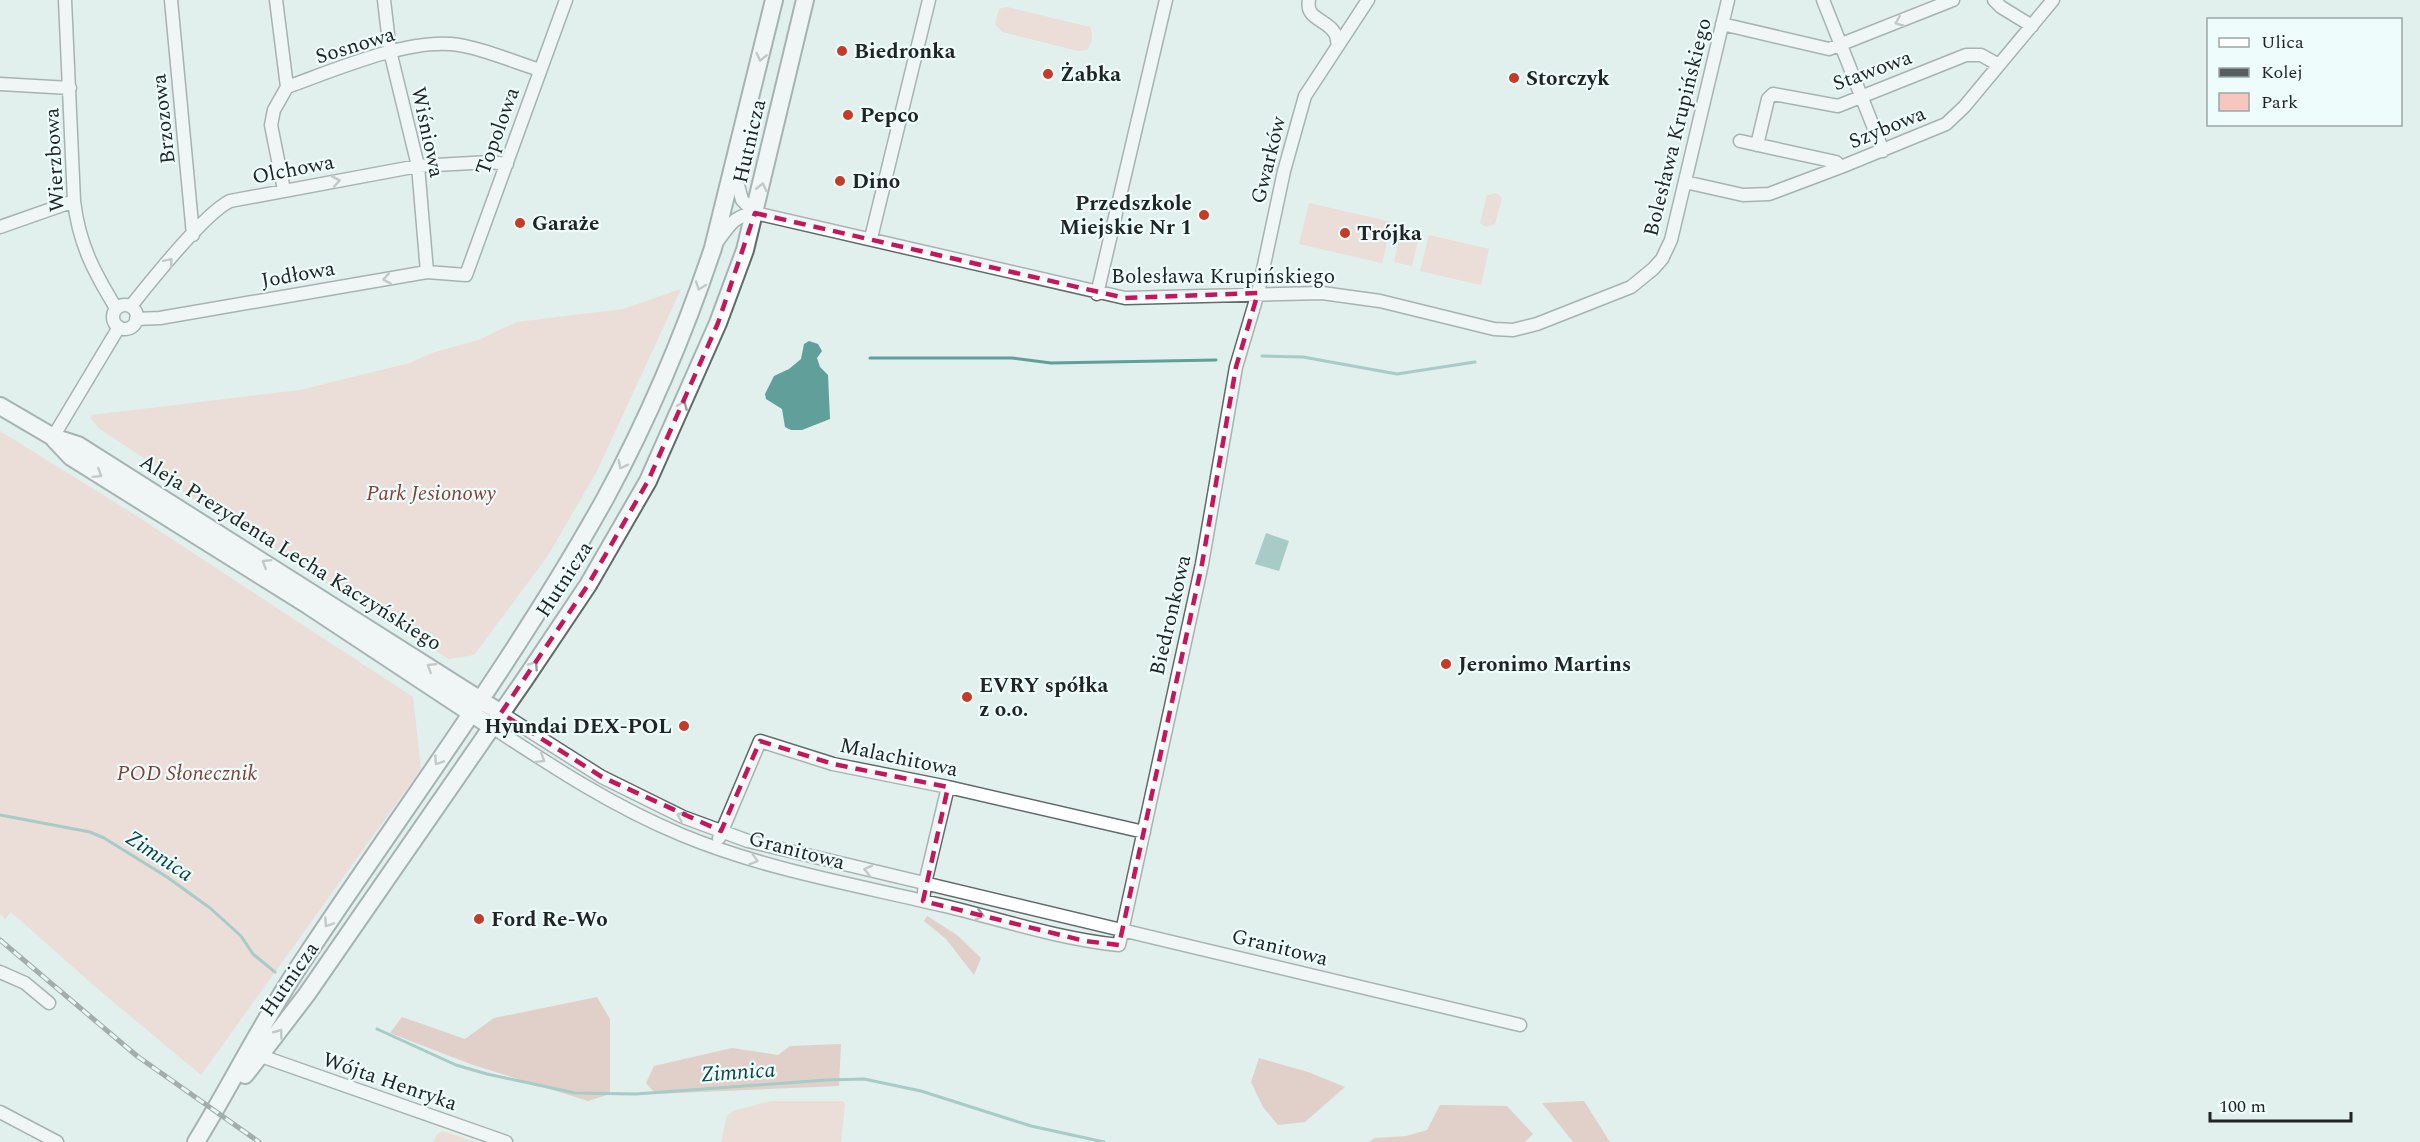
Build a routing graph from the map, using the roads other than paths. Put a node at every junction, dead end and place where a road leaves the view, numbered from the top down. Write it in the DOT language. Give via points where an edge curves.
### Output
graph roads {
  1 [pos="65,0"];
  2 [pos="171,0"];
  3 [pos="276,0"];
  4 [pos="384,0"];
  5 [pos="566,0"];
  6 [pos="774,0"];
  7 [pos="805,0"];
  8 [pos="929,0"];
  9 [pos="1166,0"];
  10 [pos="1309,0"];
  11 [pos="1368,0"];
  12 [pos="1728,0"];
  13 [pos="1823,0"];
  14 [pos="1953,0"];
  15 [pos="1994,0"];
  16 [pos="2053,0"];
  17 [pos="1722,24"];
  18 [pos="2032,26"];
  19 [pos="1840,45"];
  20 [pos="1338,46"];
  21 [pos="390,51"];
  22 [pos="1999,65"];
  23 [pos="540,70"];
  24 [pos="0,84"];
  25 [pos="286,87"];
  26 [pos="70,88"];
  27 [pos="1862,97"];
  28 [pos="1740,141"];
  29 [pos="1757,145"];
  30 [pos="1883,150"];
  31 [pos="507,164"];
  32 [pos="418,166"];
  33 [pos="1841,167"];
  34 [pos="734,168"];
  35 [pos="1685,182"];
  36 [pos="284,190"];
  37 [pos="74,201"];
  38 [pos="755,213"];
  39 [pos="0,227"];
  40 [pos="193,235"];
  41 [pos="871,238"];
  42 [pos="713,248"];
  43 [pos="427,272"];
  44 [pos="466,275"];
  45 [pos="1258,293"];
  46 [pos="1097,294"];
  47 [pos="131,306"];
  48 [pos="116,308"];
  49 [pos="136,319"];
  50 [pos="119,327"];
  51 [pos="0,406"];
  52 [pos="52,437"];
  53 [pos="475,706"];
  54 [pos="497,720"];
  55 [pos="948,787"];
  56 [pos="721,831"];
  57 [pos="1144,832"];
  58 [pos="715,848"];
  59 [pos="925,883"];
  60 [pos="923,901"];
  61 [pos="1122,929"];
  62 [pos="1119,945"];
  63 [pos="0,972"];
  64 [pos="48,1003"];
  65 [pos="1520,1025"];
  66 [pos="253,1057"];
  67 [pos="0,1112"];
  68 [pos="57,1142"];
  69 [pos="196,1142"];
  70 [pos="506,1142"];
  1 -- 26 [label="street, Wierzbowa"];
  2 -- 40 [label="street, Brzozowa"];
  3 -- 25 [label="street"];
  4 -- 21 [label="street, Wiśniowa"];
  5 -- 23 [label="street, Topolowa"];
  6 -- 34 [label="main road, Hutnicza, one-way"];
  38 -- 7 [label="main road, Hutnicza, one-way"];
  8 -- 41 [label="street"];
  9 -- 46 [label="street"];
  10 -- 20 [label="street" via="1307,7 1312,15 1335,32"];
  11 -- 20 [label="street, Gwarków"];
  12 -- 17 [label="street, Bolesława Krupińskiego"];
  13 -- 19 [label="street"];
  14 -- 19 [label="street, one-way"];
  15 -- 18 [label="street"];
  16 -- 18 [label="street, Szybowa"];
  17 -- 19 [label="street" via="1823,49"];
  17 -- 35 [label="street, Bolesława Krupińskiego"];
  18 -- 22 [label="street, Szybowa"];
  19 -- 27 [label="street"];
  20 -- 45 [label="street, Gwarków" via="1305,96 1284,171"];
  21 -- 23 [label="street, Sosnowa" via="451,44"];
  21 -- 25 [label="street, Sosnowa"];
  21 -- 32 [label="street, Wiśniowa"];
  22 -- 27 [label="street, Stawowa" via="1981,56 1966,55"];
  22 -- 30 [label="street, Szybowa" via="1950,121"];
  23 -- 31 [label="street, Topolowa"];
  24 -- 26 [label="street"];
  25 -- 36 [label="street" via="271,125"];
  26 -- 37 [label="street, Wierzbowa"];
  27 -- 29 [label="street, Stawowa" via="1833,106 1772,94 1767,100"];
  27 -- 30 [label="street"];
  28 -- 29 [label="street"];
  29 -- 33 [label="street" via="1836,162"];
  30 -- 33 [label="street, Szybowa"];
  31 -- 32 [label="street, Olchowa"];
  31 -- 44 [label="street, Topolowa"];
  36 -- 32 [label="street, Olchowa, one-way"];
  32 -- 43 [label="street, Wiśniowa"];
  33 -- 35 [label="street, Szybowa" via="1765,195 1740,194"];
  34 -- 38 [label="street" via="742,200"];
  34 -- 42 [label="main road, Hutnicza"];
  35 -- 45 [label="street, Bolesława Krupińskiego" via="1671,240 1662,259 1647,275 1631,287 1523,328 1494,329 1380,301 1322,293"];
  36 -- 40 [label="street, Olchowa" via="224,204"];
  37 -- 39 [label="street"];
  37 -- 48 [label="street, Wierzbowa" via="85,251"];
  38 -- 41 [label="street, Bolesława Krupińskiego"];
  38 -- 42 [label="street" via="734,219"];
  54 -- 38 [label="main road, Hutnicza, one-way" via="588,585 648,482 718,323 746,250"];
  47 -- 40 [label="street, Olchowa, one-way"];
  41 -- 46 [label="street, Bolesława Krupińskiego"];
  42 -- 53 [label="main road, Hutnicza, one-way" via="681,335 606,497"];
  43 -- 44 [label="street, Jodłowa"];
  43 -- 49 [label="street, Jodłowa, one-way"];
  45 -- 46 [label="street, Bolesława Krupińskiego" via="1144,299"];
  45 -- 57 [label="street, Biedronkowa" via="1236,367 1202,564"];
  47 -- 48 [label="street"];
  47 -- 49 [label="street"];
  48 -- 50 [label="street" via="113,321"];
  49 -- 50 [label="street" via="130,327"];
  50 -- 52 [label="street"];
  51 -- 52 [label="main road, Aleja Prezydenta Lecha Kaczyńskiego"];
  52 -- 53 [label="main road, Aleja Prezydenta Lecha Kaczyńskiego" via="78,445"];
  53 -- 54 [label="main road, Aleja Prezydenta Lecha Kaczyńskiego"];
  53 -- 66 [label="main road, Hutnicza, one-way" via="299,966 259,1034"];
  56 -- 54 [label="street, Granitowa, one-way" via="602,777"];
  54 -- 58 [label="street, Granitowa, one-way" via="595,793"];
  66 -- 54 [label="main road, Hutnicza, one-way" via="308,994"];
  55 -- 56 [label="street, Malachitowa" via="833,764 760,741"];
  55 -- 57 [label="street, Malachitowa"];
  55 -- 59 [label="street"];
  56 -- 58 [label="street, Malachitowa"];
  59 -- 56 [label="street, Granitowa, one-way" via="748,841"];
  57 -- 61 [label="street, Biedronkowa"];
  58 -- 60 [label="street, Granitowa, one-way" via="786,870"];
  59 -- 60 [label="street"];
  59 -- 61 [label="street, Granitowa"];
  60 -- 62 [label="street, Granitowa, one-way" via="1085,941"];
  61 -- 62 [label="street, Biedronkowa"];
  61 -- 65 [label="street, Granitowa"];
  63 -- 64 [label="street" via="25,983"];
  66 -- 69 [label="main road, Hutnicza"];
  66 -- 70 [label="street, Wójta Henryka"];
  67 -- 68 [label="street"];
}
